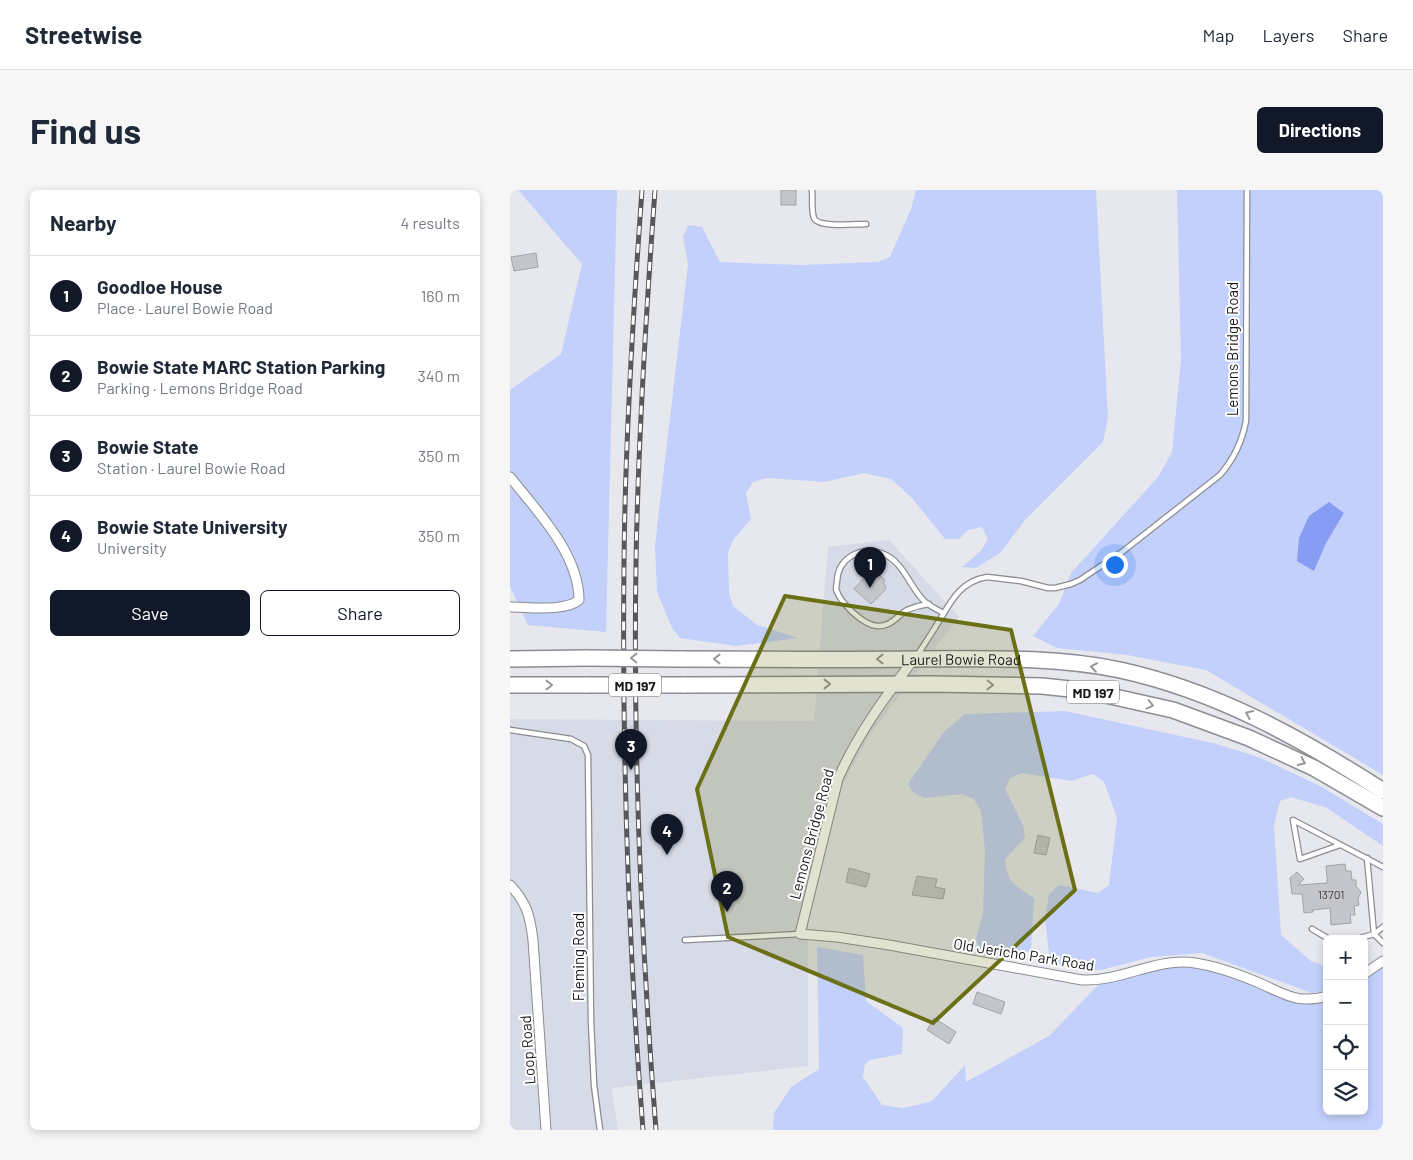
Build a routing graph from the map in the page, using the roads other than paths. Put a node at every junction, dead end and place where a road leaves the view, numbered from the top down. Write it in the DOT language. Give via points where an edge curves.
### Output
graph roads {
  1 [pos="812,190"];
  2 [pos="1247,190"];
  3 [pos="866,224"];
  4 [pos="510,477"];
  5 [pos="929,604"];
  6 [pos="510,608"];
  7 [pos="943,613"];
  8 [pos="510,659"];
  9 [pos="914,659"];
  10 [pos="895,684"];
  11 [pos="510,685"];
  12 [pos="510,730"];
  13 [pos="1383,791"];
  14 [pos="1383,808"];
  15 [pos="1340,844"];
  16 [pos="1367,858"];
  17 [pos="1383,867"];
  18 [pos="510,885"];
  19 [pos="1383,926"];
  20 [pos="1312,929"];
  21 [pos="800,934"];
  22 [pos="1374,934"];
  23 [pos="1323,935"];
  24 [pos="1368,936"];
  25 [pos="685,940"];
  26 [pos="1383,943"];
  27 [pos="1383,961"];
  28 [pos="1368,971"];
  29 [pos="1323,997"];
  30 [pos="546,1130"];
  31 [pos="600,1130"];
  1 -- 3 [label="lane" via="815,221"];
  2 -- 7 [label="lane, Lemons Bridge Road" via="1246,420 1237,451 1228,466 1122,552 1080,580 1055,588 987,576 954,596"];
  4 -- 6 [label="street" via="556,536 577,579 579,600 562,607"];
  5 -- 5 [label="lane" via="898,565 881,553 858,553 846,559 837,571 836,588 845,603 865,622 888,625 907,610"];
  5 -- 7 [label="lane"];
  7 -- 9 [label="lane, Lemons Bridge Road"];
  9 -- 8 [label="main road, Laurel Bowie Road / MD 197, one-way, bridge"];
  9 -- 10 [label="street, Lemons Bridge Road"];
  13 -- 9 [label="main road, Laurel Bowie Road / MD 197, one-way" via="1335,760 1258,718 1209,696 1159,680 1119,670 1062,662"];
  11 -- 10 [label="main road, Laurel Bowie Road / MD 197, one-way, bridge"];
  10 -- 14 [label="main road, Laurel Bowie Road / MD 197, one-way" via="1042,686 1173,710 1249,738 1314,768"];
  10 -- 21 [label="street, Lemons Bridge Road" via="852,748 838,779"];
  12 -- 31 [label="lane, Fleming Road" via="578,741 588,755 591,1021"];
  15 -- 15 [label="lane" via="1324,836 1293,820 1300,859"];
  15 -- 16 [label="lane"];
  16 -- 17 [label="lane"];
  16 -- 22 [label="lane"];
  18 -- 30 [label="street, Loop Road" via="523,900 534,940"];
  19 -- 22 [label="lane"];
  20 -- 23 [label="lane"];
  21 -- 25 [label="lane"];
  21 -- 29 [label="street, Old Jericho Park Road" via="889,944 1094,981 1171,962 1196,963 1258,982 1290,997"];
  22 -- 24 [label="lane"];
  22 -- 26 [label="lane"];
  27 -- 28 [label="street"];
}
